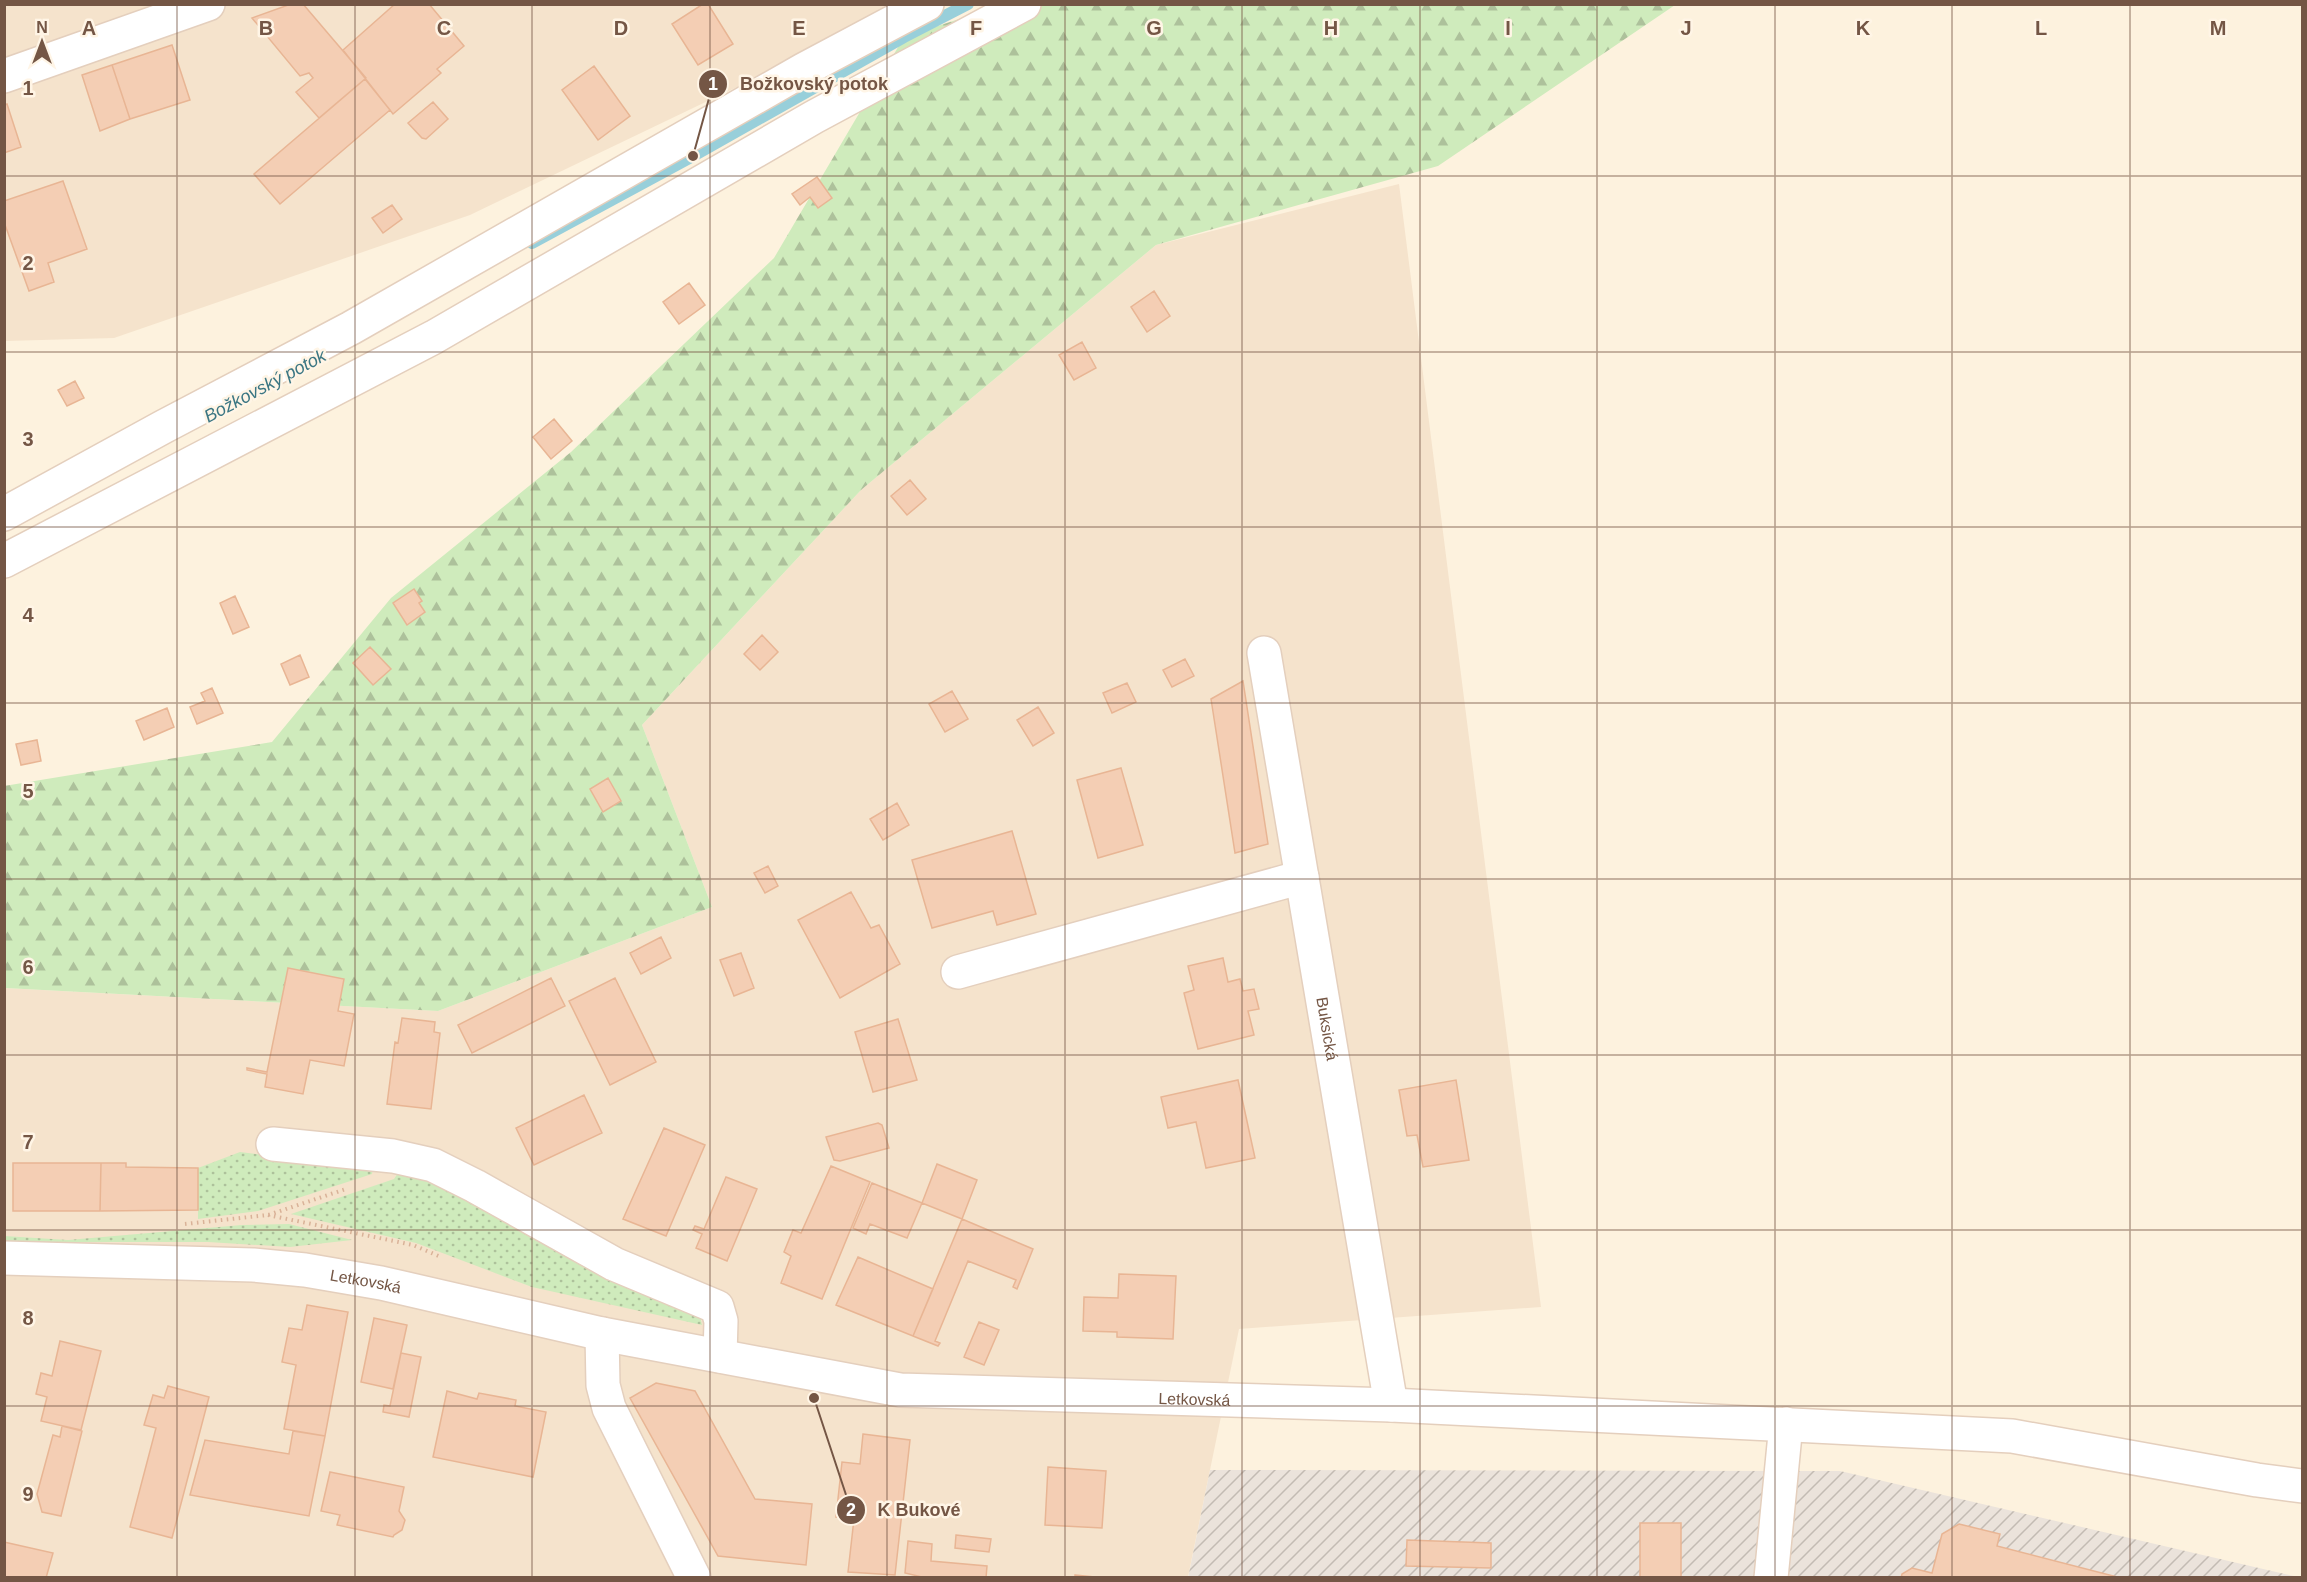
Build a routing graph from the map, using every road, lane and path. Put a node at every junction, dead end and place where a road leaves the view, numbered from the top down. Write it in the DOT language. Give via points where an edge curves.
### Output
graph roads {
  1 [pos="208,4"];
  2 [pos="927,4"];
  3 [pos="1024,4"];
  4 [pos="4,75"];
  5 [pos="4,514"];
  6 [pos="4,561"];
  7 [pos="1264,653"];
  8 [pos="1302,877"];
  9 [pos="958,972"];
  10 [pos="273,1144"];
  11 [pos="393,1156"];
  12 [pos="184,1224"];
  13 [pos="4,1258"];
  14 [pos="603,1334"];
  15 [pos="720,1356"];
  16 [pos="1391,1405"];
  17 [pos="1786,1424"];
  18 [pos="2302,1469"];
  19 [pos="2257,1480"];
  20 [pos="2302,1486"];
  21 [pos="694,1578"];
  22 [pos="1771,1578"];
  1 -- 4 [label="street"];
  2 -- 5 [label="street" via="803,70 351,328"];
  3 -- 6 [label="street" via="814,117 434,337"];
  7 -- 8 [label="street, Buksická"];
  8 -- 9 [label="street"];
  8 -- 16 [label="street, Buksická"];
  10 -- 11 [label="street"];
  11 -- 12 [label="path" via="377,1179 268,1215"];
  11 -- 15 [label="street" via="433,1165 614,1264 717,1308 722,1322"];
  13 -- 14 [label="street, Letkovská" via="305,1270 381,1283"];
  14 -- 15 [label="street, Letkovská"];
  14 -- 21 [label="street" via="603,1385 609,1408"];
  15 -- 16 [label="street, Letkovská" via="900,1390"];
  16 -- 17 [label="street, Letkovská"];
  17 -- 19 [label="street, Letkovská" via="2012,1436"];
  17 -- 22 [label="street"];
  18 -- 19 [label="street"];
  19 -- 20 [label="street, Letkovská"];
}
